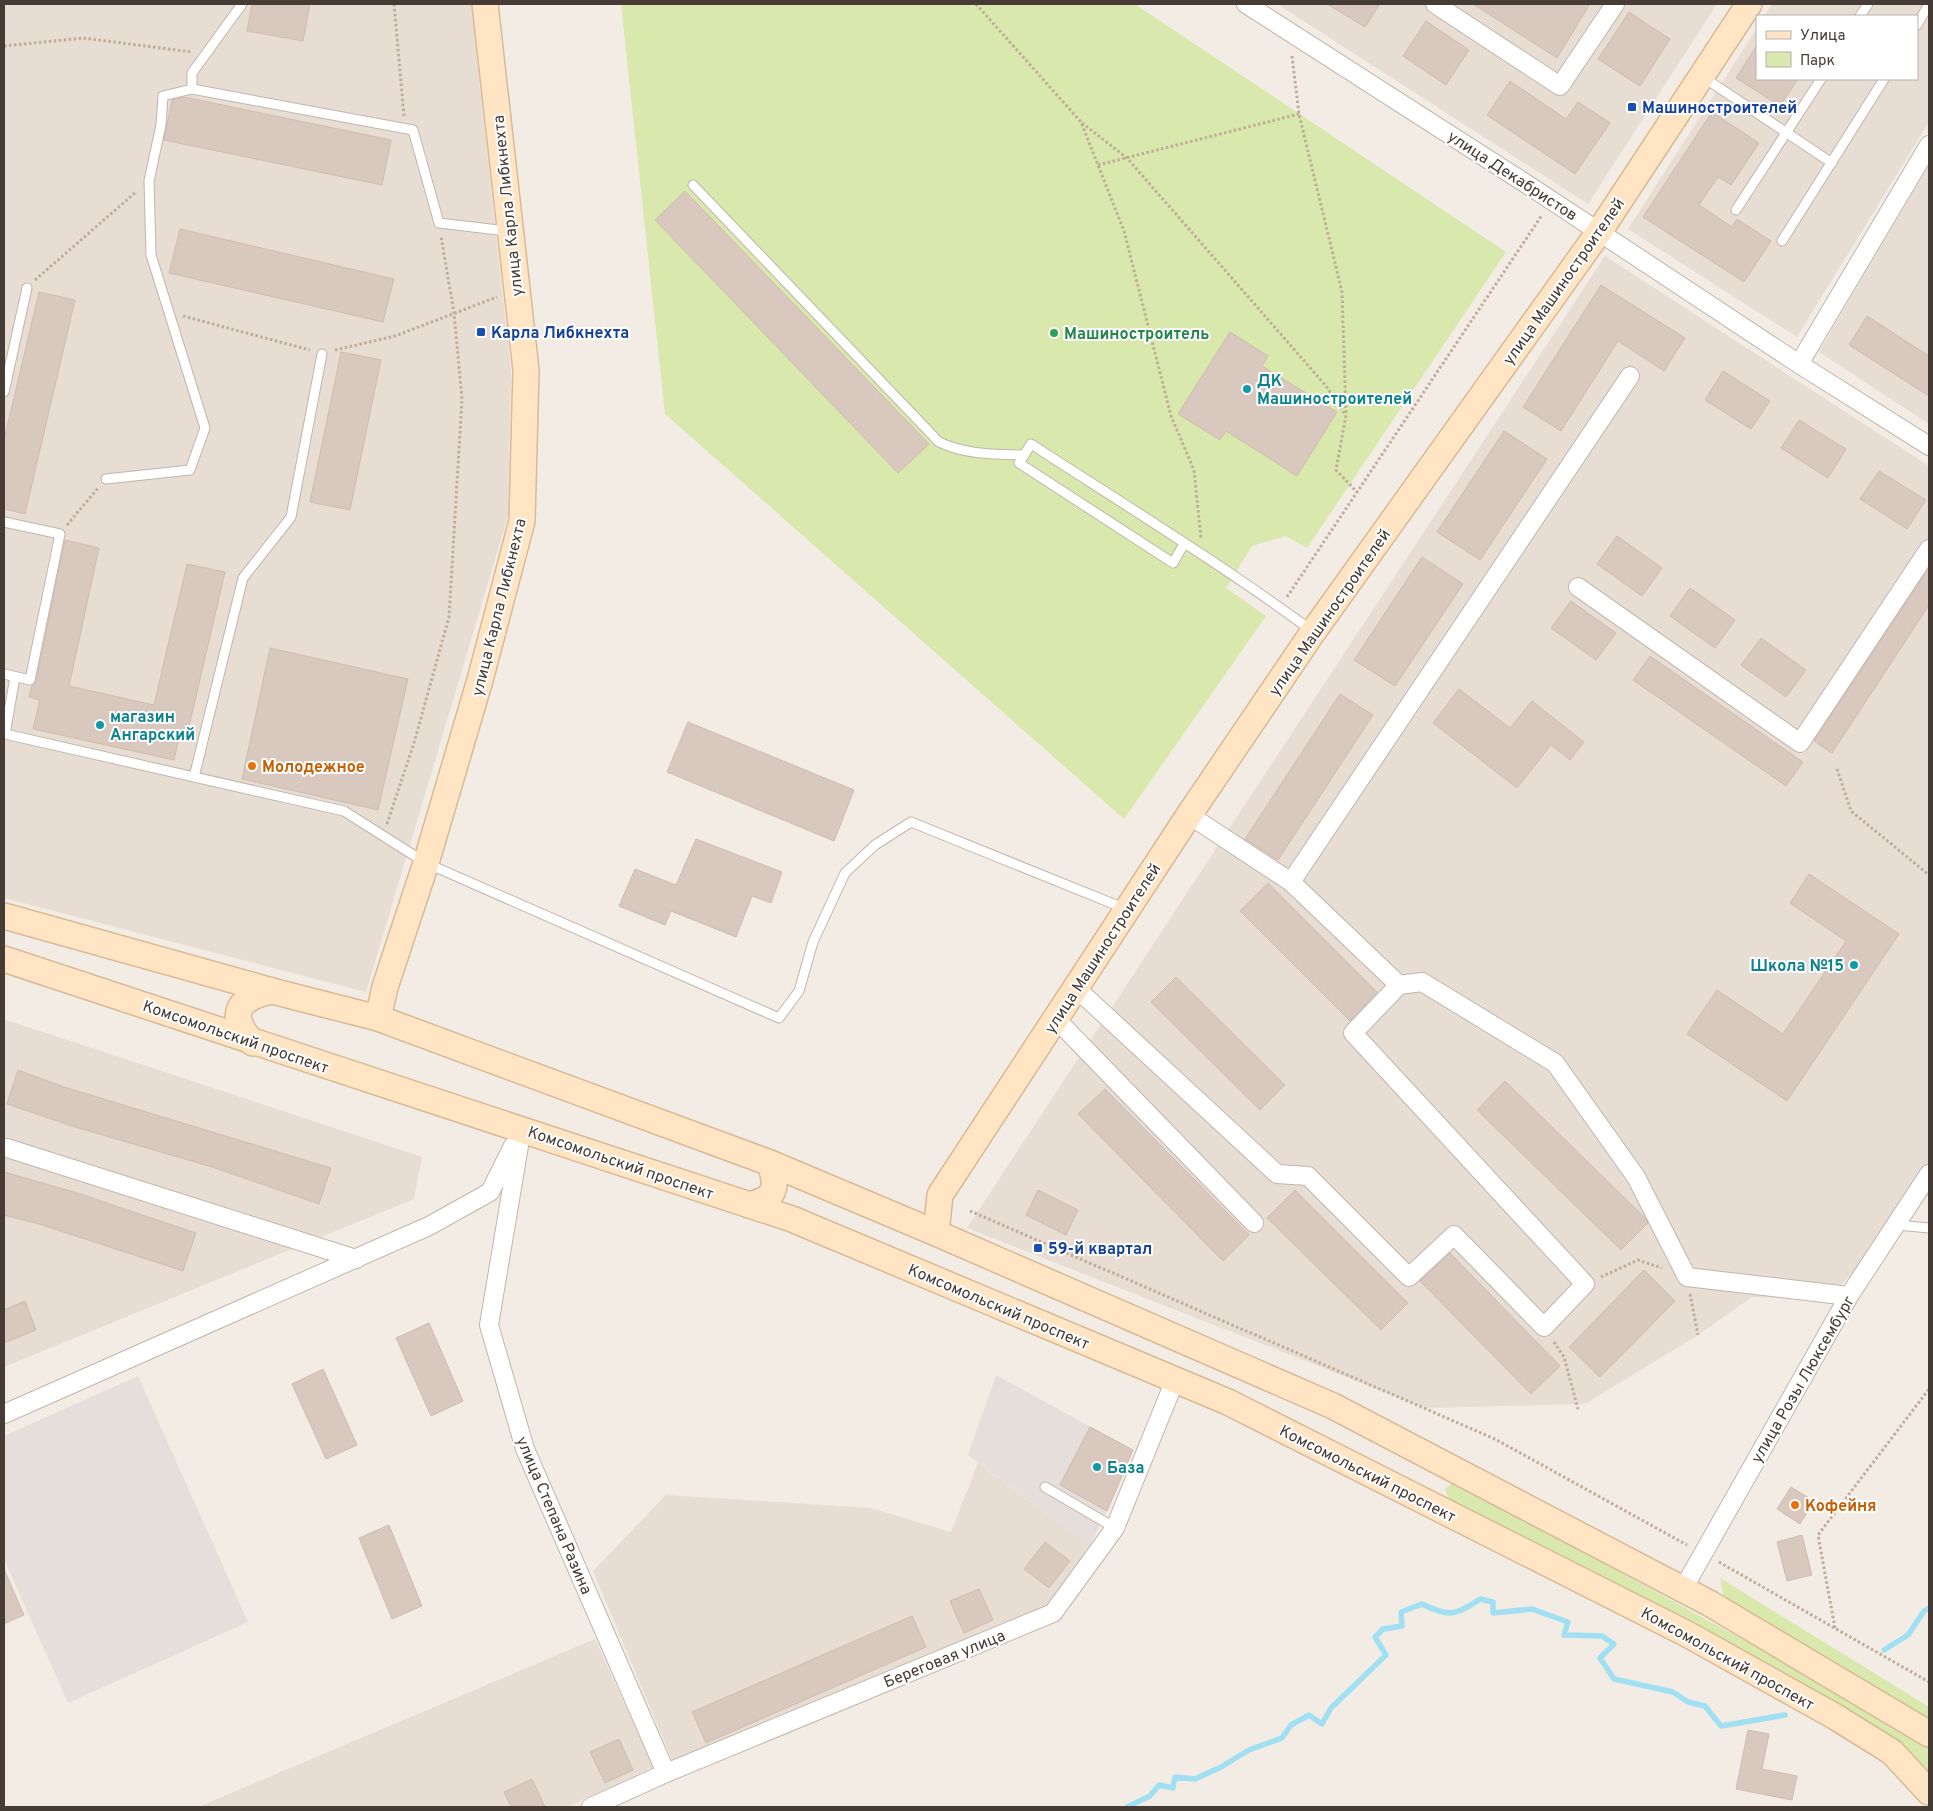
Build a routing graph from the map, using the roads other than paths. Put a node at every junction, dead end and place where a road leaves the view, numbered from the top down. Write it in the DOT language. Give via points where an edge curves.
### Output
graph roads {
  1 [pos="242,4"];
  2 [pos="485,4"];
  3 [pos="1246,4"];
  4 [pos="1435,4"];
  5 [pos="1615,4"];
  6 [pos="1749,4"];
  7 [pos="1868,4"];
  8 [pos="1929,4"];
  9 [pos="1267,9"];
  10 [pos="1861,15"];
  11 [pos="1918,22"];
  12 [pos="1702,76"];
  13 [pos="1820,80"];
  14 [pos="1883,80"];
  15 [pos="192,89"];
  16 [pos="1789,132"];
  17 [pos="1929,145"];
  18 [pos="1832,162"];
  19 [pos="693,185"];
  20 [pos="1736,210"];
  21 [pos="510,232"];
  22 [pos="1599,232"];
  23 [pos="1782,241"];
  24 [pos="26,288"];
  25 [pos="322,354"];
  26 [pos="1799,364"];
  27 [pos="1630,376"];
  28 [pos="4,392"];
  29 [pos="1929,446"];
  30 [pos="1024,455"];
  31 [pos="106,479"];
  32 [pos="4,522"];
  33 [pos="1184,544"];
  34 [pos="1929,549"];
  35 [pos="1578,587"];
  36 [pos="1313,632"];
  37 [pos="4,674"];
  38 [pos="15,677"];
  39 [pos="4,734"];
  40 [pos="194,777"];
  41 [pos="1189,815"];
  42 [pos="426,863"];
  43 [pos="1291,882"];
  44 [pos="1127,910"];
  45 [pos="4,916"];
  46 [pos="4,959"];
  47 [pos="1398,985"];
  48 [pos="1077,989"];
  49 [pos="272,991"];
  50 [pos="378,1018"];
  51 [pos="1056,1019"];
  52 [pos="253,1043"];
  53 [pos="522,1128"];
  54 [pos="7,1148"];
  55 [pos="770,1163"];
  56 [pos="1929,1174"];
  57 [pos="808,1179"];
  58 [pos="749,1205"];
  59 [pos="792,1219"];
  60 [pos="1254,1223"];
  61 [pos="1897,1225"];
  62 [pos="1929,1228"];
  63 [pos="936,1233"];
  64 [pos="356,1259"];
  65 [pos="1849,1296"];
  66 [pos="1175,1380"];
  67 [pos="4,1414"];
  68 [pos="1437,1460"];
  69 [pos="1045,1487"];
  70 [pos="1417,1497"];
  71 [pos="1115,1528"];
  72 [pos="1683,1589"];
  73 [pos="1929,1734"];
  74 [pos="666,1773"];
  75 [pos="1929,1792"];
  76 [pos="591,1807"];
  1 -- 15 [label="lane" via="192,73"];
  2 -- 21 [label="main road, улица Карла Либкнехта"];
  3 -- 9 [label="street, улица Декабристов"];
  4 -- 5 [label="street" via="1560,86"];
  6 -- 12 [label="main road, улица Машиностроителей"];
  7 -- 10 [label="lane"];
  8 -- 11 [label="lane"];
  9 -- 22 [label="street, улица Декабристов" via="1290,32"];
  12 -- 16 [label="lane"];
  12 -- 22 [label="main road, улица Машиностроителей"];
  13 -- 16 [label="lane"];
  14 -- 18 [label="lane"];
  15 -- 21 [label="lane" via="413,130 439,223"];
  15 -- 31 [label="lane" via="163,96 161,125 149,181 150,255 205,428 190,470"];
  16 -- 18 [label="lane"];
  16 -- 20 [label="lane"];
  17 -- 26 [label="street"];
  18 -- 23 [label="lane"];
  19 -- 30 [label="lane" via="939,442 952,449 972,453"];
  21 -- 42 [label="main road, улица Карла Либкнехта" via="526,370 522,521 480,680"];
  22 -- 26 [label="street, улица Декабристов"];
  22 -- 36 [label="main road, улица Машиностроителей"];
  24 -- 28 [label="lane"];
  25 -- 40 [label="lane" via="291,517 243,578"];
  26 -- 29 [label="street, улица Декабристов"];
  27 -- 43 [label="street"];
  30 -- 33 [label="lane" via="1031,444"];
  30 -- 33 [label="lane" via="1019,463 1173,563"];
  32 -- 38 [label="lane" via="60,534 30,680"];
  33 -- 36 [label="lane"];
  34 -- 35 [label="street" via="1800,743"];
  36 -- 41 [label="main road, улица Машиностроителей"];
  37 -- 38 [label="lane"];
  38 -- 39 [label="lane"];
  39 -- 40 [label="lane"];
  40 -- 42 [label="lane" via="344,811"];
  41 -- 43 [label="street"];
  41 -- 44 [label="main road, улица Машиностроителей"];
  42 -- 44 [label="lane" via="779,1018 800,990 813,942 845,873 876,845 911,822"];
  42 -- 50 [label="main road, улица Карла Либкнехта"];
  43 -- 47 [label="street"];
  44 -- 48 [label="main road, улица Машиностроителей"];
  45 -- 49 [label="main road"];
  46 -- 52 [label="main road, Комсомольский проспект"];
  47 -- 48 [label="street" via="1353,1033 1586,1284 1544,1327 1454,1235 1409,1277 1308,1176 1277,1174"];
  47 -- 65 [label="street" via="1422,982 1555,1063 1636,1177 1687,1277"];
  48 -- 51 [label="main road, улица Машиностроителей"];
  49 -- 50 [label="main road"];
  49 -- 52 [label="main road" via="253,995 243,1003 238,1016 241,1030"];
  50 -- 55 [label="main road"];
  51 -- 60 [label="street"];
  51 -- 63 [label="main road, улица Машиностроителей" via="940,1195"];
  52 -- 53 [label="main road, Комсомольский проспект"];
  53 -- 58 [label="main road, Комсомольский проспект"];
  53 -- 64 [label="street" via="490,1192 429,1226"];
  53 -- 74 [label="street, улица Степана Разина" via="489,1325 525,1449"];
  54 -- 64 [label="street"];
  55 -- 57 [label="main road"];
  55 -- 58 [label="main road" via="773,1193 765,1201"];
  56 -- 61 [label="street, улица Розы Люксембург"];
  57 -- 59 [label="main road" via="794,1185 783,1199 784,1208"];
  57 -- 63 [label="main road"];
  58 -- 59 [label="main road, Комсомольский проспект"];
  59 -- 66 [label="main road, Комсомольский проспект"];
  61 -- 62 [label="lane"];
  61 -- 65 [label="street, улица Розы Люксембург"];
  63 -- 68 [label="main road" via="1333,1406"];
  64 -- 67 [label="street"];
  65 -- 72 [label="street, улица Розы Люксембург"];
  66 -- 70 [label="main road, Комсомольский проспект" via="1228,1402"];
  66 -- 71 [label="street, Береговая улица"];
  68 -- 70 [label="main road" via="1442,1468 1439,1480 1434,1488"];
  68 -- 72 [label="main road"];
  69 -- 71 [label="lane"];
  70 -- 75 [label="main road, Комсомольский проспект" via="1687,1634 1834,1716 1892,1752"];
  71 -- 74 [label="street, Береговая улица" via="1053,1613"];
  72 -- 73 [label="main road"];
  74 -- 76 [label="street, Береговая улица"];
}
